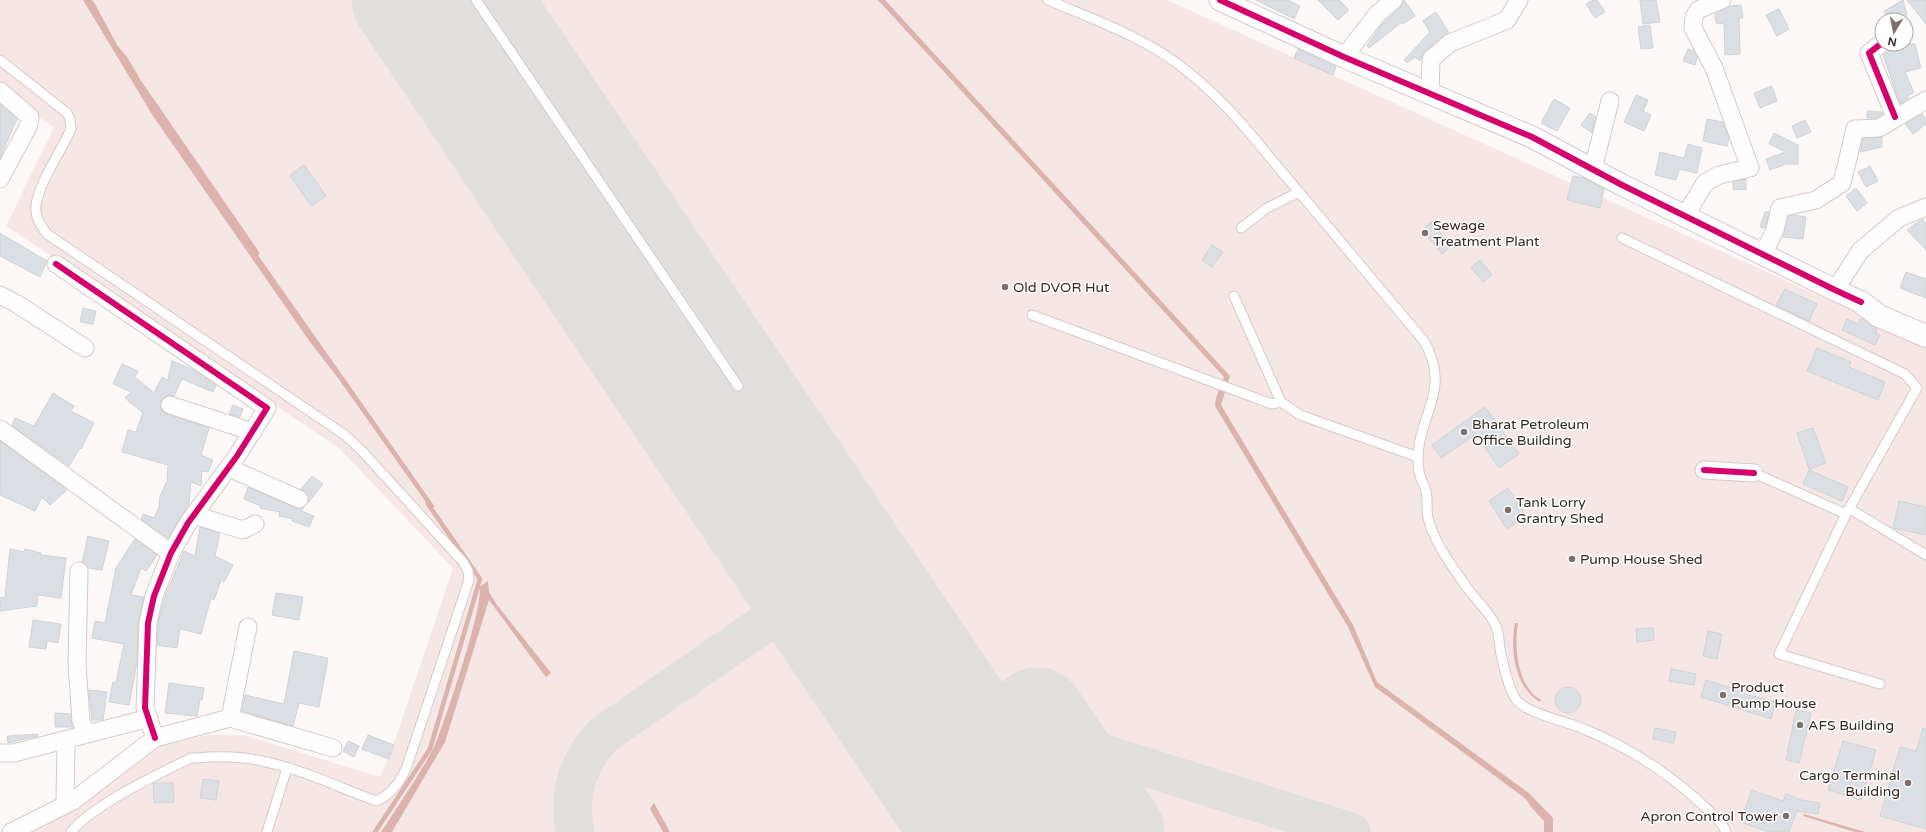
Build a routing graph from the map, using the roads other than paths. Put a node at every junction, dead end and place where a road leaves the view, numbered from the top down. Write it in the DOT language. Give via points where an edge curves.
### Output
graph roads {
  1 [pos="476,0"];
  2 [pos="1048,0"];
  3 [pos="1394,0"];
  4 [pos="1519,0"];
  5 [pos="1722,0"];
  6 [pos="1229,2"];
  7 [pos="1874,49"];
  8 [pos="1344,57"];
  9 [pos="0,60"];
  10 [pos="0,91"];
  11 [pos="1430,94"];
  12 [pos="1926,100"];
  13 [pos="1610,101"];
  14 [pos="1895,117"];
  15 [pos="6,151"];
  16 [pos="1593,169"];
  17 [pos="0,178"];
  18 [pos="1299,192"];
  19 [pos="1926,207"];
  20 [pos="1685,216"];
  21 [pos="1241,228"];
  22 [pos="1622,238"];
  23 [pos="1763,255"];
  24 [pos="56,264"];
  25 [pos="1835,290"];
  26 [pos="0,295"];
  27 [pos="1234,296"];
  28 [pos="1861,302"];
  29 [pos="1032,314"];
  30 [pos="1926,324"];
  31 [pos="1926,336"];
  32 [pos="85,348"];
  33 [pos="738,386"];
  34 [pos="1280,402"];
  35 [pos="170,405"];
  36 [pos="0,429"];
  37 [pos="253,432"];
  38 [pos="1418,457"];
  39 [pos="229,468"];
  40 [pos="1704,470"];
  41 [pos="1754,473"];
  42 [pos="300,499"];
  43 [pos="1848,511"];
  44 [pos="194,514"];
  45 [pos="255,524"];
  46 [pos="171,553"];
  47 [pos="1926,555"];
  48 [pos="79,571"];
  49 [pos="248,627"];
  50 [pos="1880,684"];
  51 [pos="149,718"];
  52 [pos="230,718"];
  53 [pos="87,734"];
  54 [pos="155,738"];
  55 [pos="66,740"];
  56 [pos="333,748"];
  57 [pos="0,754"];
  58 [pos="287,768"];
  59 [pos="65,804"];
  60 [pos="11,832"];
  61 [pos="71,832"];
  62 [pos="266,832"];
  63 [pos="1726,832"];
  1 -- 33 [label="lane"];
  2 -- 18 [label="lane" via="1142,42 1188,71 1228,108"];
  3 -- 8 [label="street" via="1378,13"];
  4 -- 11 [label="street" via="1507,20 1450,44 1431,59"];
  5 -- 20 [label="street" via="1698,10 1693,28 1714,68 1750,168 1719,175 1704,183"];
  6 -- 8 [label="street"];
  7 -- 14 [label="street" via="1869,53"];
  8 -- 11 [label="street"];
  9 -- 58 [label="lane" via="60,106 70,119 71,129 42,186 35,210 38,223 47,234 345,435 364,452 463,562 468,571 469,580 410,757 404,774 392,791 376,801"];
  10 -- 15 [label="street" via="30,117 29,125"];
  11 -- 16 [label="street" via="1532,137"];
  12 -- 14 [label="street"];
  13 -- 16 [label="street"];
  14 -- 23 [label="street" via="1879,128 1855,129 1842,184 1816,200 1780,208 1775,230"];
  15 -- 17 [label="street"];
  16 -- 20 [label="street"];
  18 -- 21 [label="lane" via="1267,208"];
  18 -- 38 [label="lane" via="1429,349 1436,370 1436,385 1420,436"];
  19 -- 25 [label="street" via="1899,218 1860,251"];
  20 -- 23 [label="street"];
  22 -- 43 [label="lane" via="1904,374 1917,388"];
  23 -- 25 [label="street"];
  24 -- 37 [label="street" via="267,408"];
  25 -- 28 [label="street"];
  26 -- 32 [label="street"];
  27 -- 34 [label="lane"];
  28 -- 30 [label="main road" via="1879,303"];
  28 -- 31 [label="main road" via="1879,316"];
  29 -- 34 [label="lane" via="1272,404"];
  34 -- 38 [label="lane" via="1300,415"];
  35 -- 37 [label="street"];
  36 -- 46 [label="street"];
  37 -- 39 [label="street"];
  38 -- 63 [label="lane" via="1420,479 1427,491 1426,504 1431,528 1465,585 1497,627 1503,663 1517,701 1538,713 1607,740 1655,766 1705,807 1722,824"];
  39 -- 42 [label="street"];
  39 -- 44 [label="street"];
  40 -- 41 [label="street"];
  41 -- 43 [label="lane"];
  43 -- 47 [label="lane"];
  43 -- 50 [label="lane" via="1779,654"];
  44 -- 45 [label="street" via="243,530"];
  44 -- 46 [label="street"];
  46 -- 51 [label="street" via="154,596 148,623 145,708"];
  48 -- 53 [label="street" via="77,664 81,721"];
  49 -- 52 [label="street"];
  51 -- 53 [label="street"];
  51 -- 54 [label="street"];
  52 -- 54 [label="street"];
  52 -- 56 [label="street"];
  53 -- 55 [label="street"];
  54 -- 59 [label="street" via="73,801"];
  55 -- 57 [label="street"];
  55 -- 59 [label="street"];
  58 -- 61 [label="lane" via="250,759 191,758 106,804 80,822"];
  58 -- 62 [label="lane"];
  59 -- 60 [label="street"];
}
